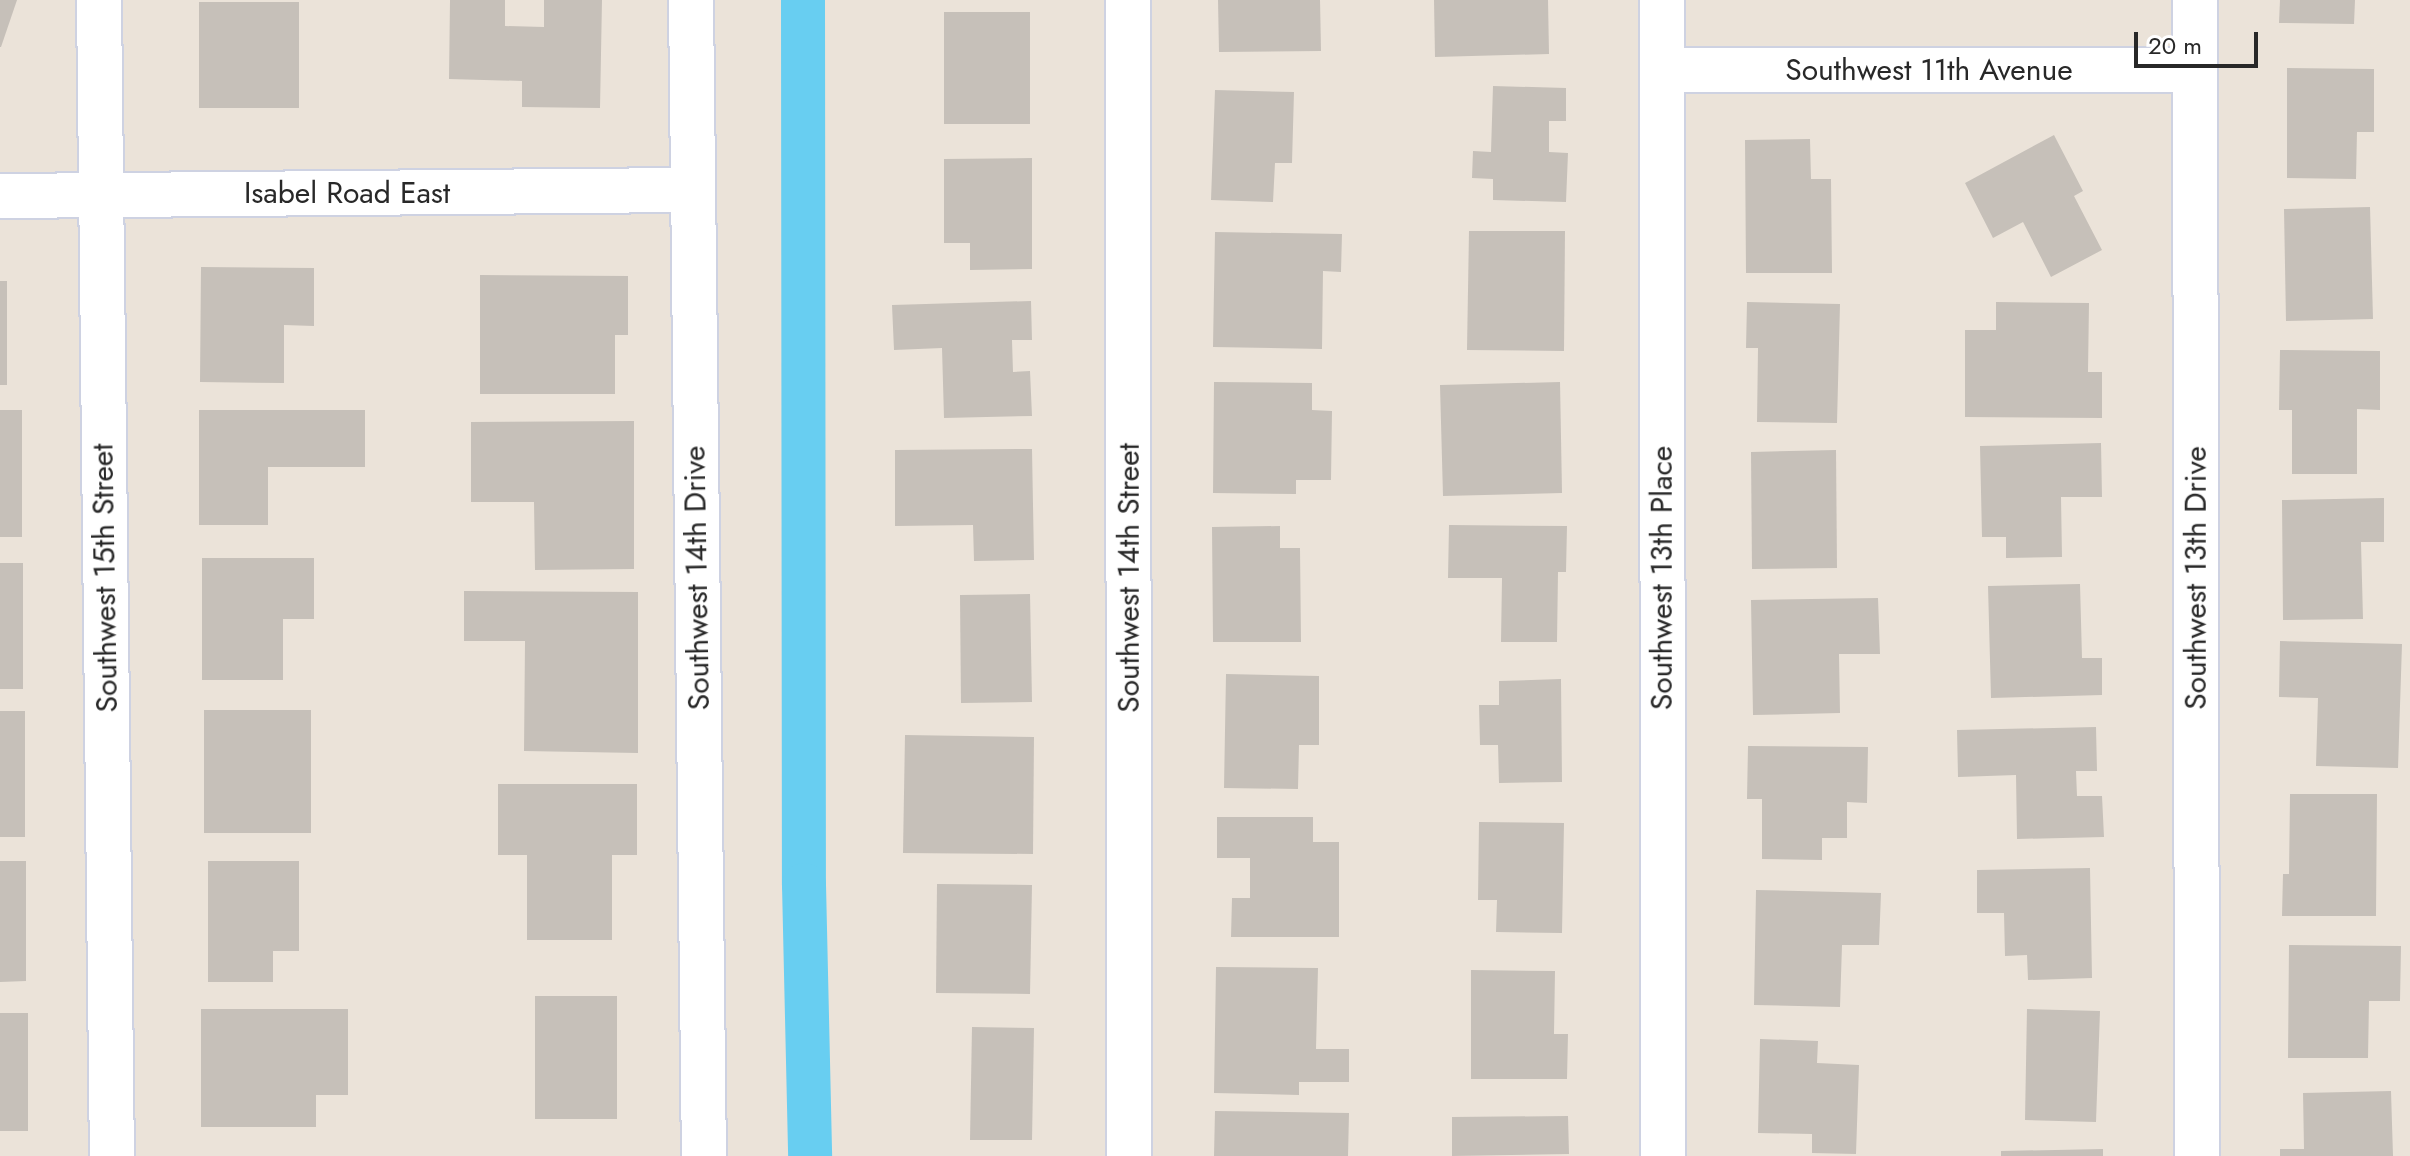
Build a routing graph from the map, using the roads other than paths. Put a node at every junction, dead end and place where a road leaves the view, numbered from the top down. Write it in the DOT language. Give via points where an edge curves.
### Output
graph roads {
  1 [pos="99,0"];
  2 [pos="691,0"];
  3 [pos="1128,0"];
  4 [pos="1662,0"];
  5 [pos="2195,0"];
  6 [pos="1662,70"];
  7 [pos="2195,70"];
  8 [pos="693,190"];
  9 [pos="101,195"];
  10 [pos="0,196"];
  11 [pos="112,1156"];
  12 [pos="704,1156"];
  13 [pos="1129,1156"];
  14 [pos="1663,1156"];
  15 [pos="2197,1156"];
  1 -- 9 [label="street, Southwest 15th Street"];
  2 -- 8 [label="street, Southwest 14th Drive"];
  3 -- 13 [label="street, Southwest 14th Street"];
  4 -- 6 [label="street, Southwest 13th Place"];
  5 -- 7 [label="street, Southwest 13th Drive"];
  6 -- 7 [label="street, Southwest 11th Avenue"];
  6 -- 14 [label="street, Southwest 13th Place"];
  7 -- 15 [label="street, Southwest 13th Drive"];
  8 -- 9 [label="street, Isabel Road East"];
  8 -- 12 [label="street, Southwest 14th Drive"];
  9 -- 10 [label="street, Isabel Road East"];
  9 -- 11 [label="street, Southwest 15th Street"];
}
